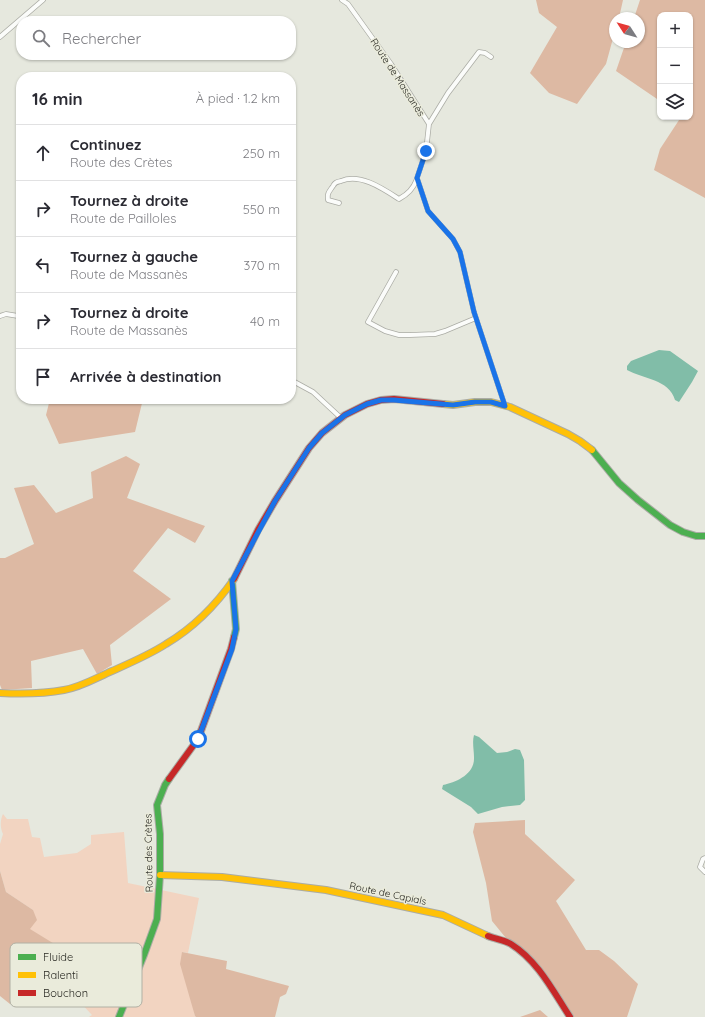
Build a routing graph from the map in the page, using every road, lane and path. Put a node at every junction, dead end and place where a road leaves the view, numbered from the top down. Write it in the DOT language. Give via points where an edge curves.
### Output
graph roads {
  1 [pos="43,0"];
  2 [pos="342,0"];
  3 [pos="24,16"];
  4 [pos="16,23"];
  5 [pos="0,37"];
  6 [pos="491,57"];
  7 [pos="429,124"];
  8 [pos="417,178"];
  9 [pos="339,203"];
  10 [pos="396,272"];
  11 [pos="0,316"];
  12 [pos="16,316"];
  13 [pos="476,318"];
  14 [pos="296,383"];
  15 [pos="505,406"];
  16 [pos="341,418"];
  17 [pos="705,536"];
  18 [pos="232,581"];
  19 [pos="0,693"];
  20 [pos="705,858"];
  21 [pos="705,872"];
  22 [pos="160,875"];
  23 [pos="142,960"];
  24 [pos="123,1007"];
  25 [pos="119,1017"];
  26 [pos="570,1017"];
  1 -- 3 [label="street"];
  2 -- 7 [label="street, Route de Massanès" via="348,4 391,64"];
  4 -- 5 [label="street"];
  6 -- 7 [label="street" via="479,52 448,93"];
  7 -- 8 [label="street, Route de Massanès" via="426,151"];
  8 -- 9 [label="street, Route de Massanès" via="406,195 398,198 381,187 347,178 335,183 328,194 328,200"];
  8 -- 13 [label="street" via="428,211 453,239 460,252"];
  10 -- 13 [label="street" via="368,322 384,331 399,335 435,334"];
  11 -- 12 [label="street"];
  13 -- 15 [label="street"];
  14 -- 16 [label="street" via="313,392"];
  15 -- 16 [label="street" via="491,402 453,405 381,400 367,404"];
  15 -- 17 [label="street" via="580,441 619,483 670,526 696,536"];
  16 -- 18 [label="street" via="322,433 309,448 275,501"];
  18 -- 19 [label="street" via="207,612 166,644 142,658 84,684 64,690 27,694"];
  18 -- 22 [label="street, Route des Crètes" via="236,629 232,649 198,739 165,785 157,805"];
  20 -- 21 [label="street" via="700,867"];
  22 -- 23 [label="street, Route des Crètes" via="157,919"];
  22 -- 26 [label="street, Route de Capials" via="222,877 326,890 443,915 510,943 529,958"];
  24 -- 25 [label="street, Route des Crètes"];
}
